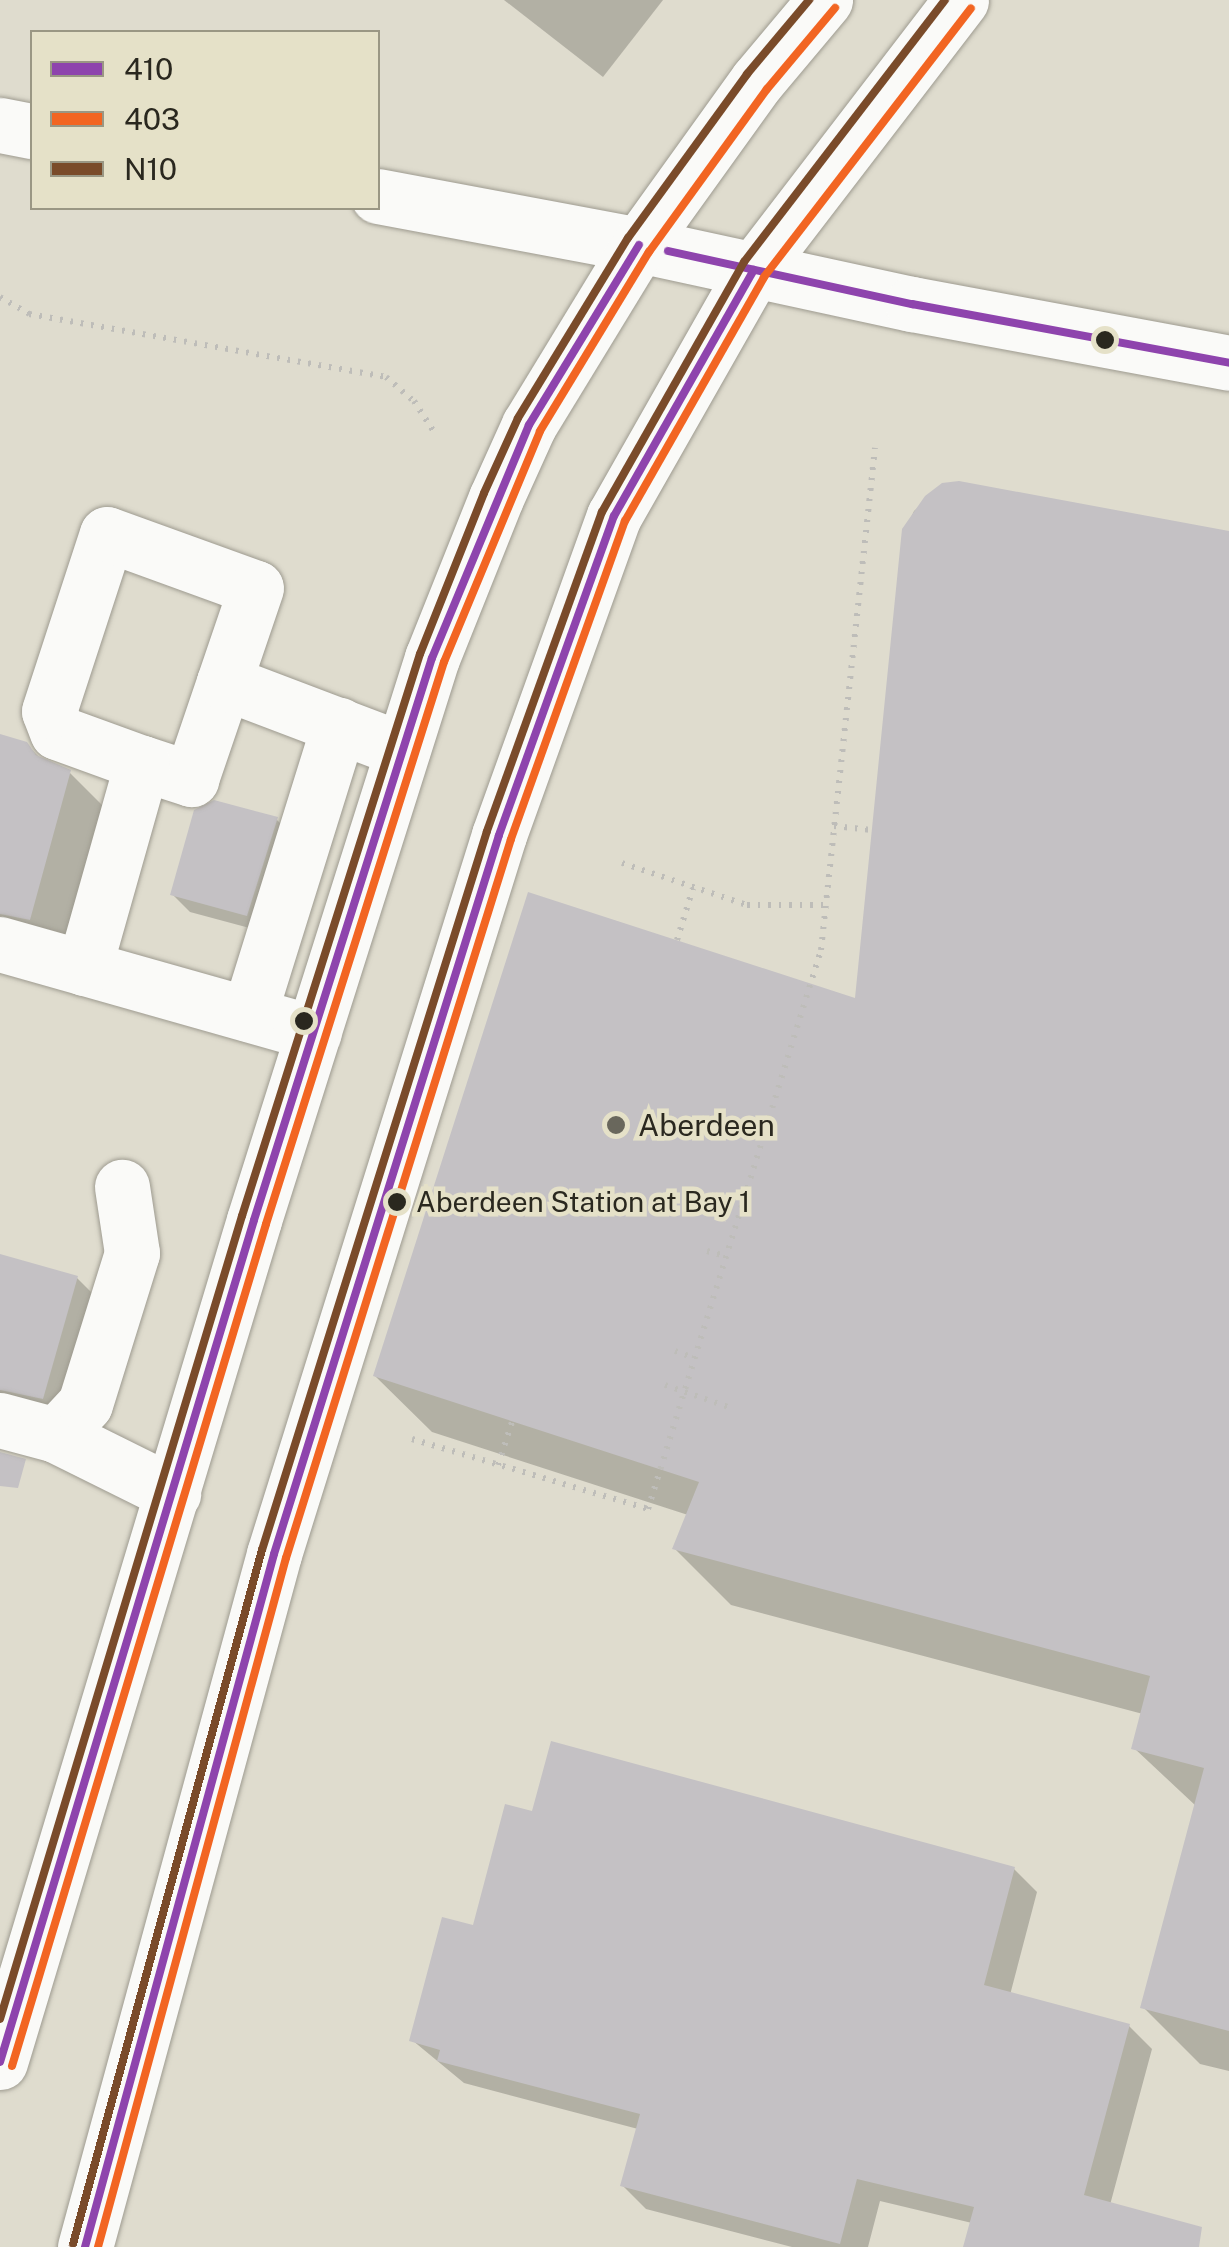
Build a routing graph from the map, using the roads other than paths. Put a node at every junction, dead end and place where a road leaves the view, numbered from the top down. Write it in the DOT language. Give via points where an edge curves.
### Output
graph roads {
  1 [pos="825,0"];
  2 [pos="961,0"];
  3 [pos="0,125"];
  4 [pos="30,131"];
  5 [pos="380,196"];
  6 [pos="639,245"];
  7 [pos="754,270"];
  8 [pos="1229,364"];
  9 [pos="224,682"];
  10 [pos="339,724"];
  11 [pos="403,750"];
  12 [pos="142,763"];
  13 [pos="0,944"];
  14 [pos="84,968"];
  15 [pos="249,1014"];
  16 [pos="314,1033"];
  17 [pos="122,1187"];
  18 [pos="0,1420"];
  19 [pos="56,1435"];
  20 [pos="173,1494"];
  21 [pos="0,2062"];
  22 [pos="85,2247"];
  1 -- 6 [label="main road"];
  2 -- 7 [label="main road"];
  3 -- 4 [label="main road"];
  5 -- 6 [label="main road"];
  6 -- 7 [label="main road"];
  6 -- 11 [label="main road" via="529,425 432,658"];
  7 -- 8 [label="main road"];
  7 -- 22 [label="main road" via="614,516 499,835 274,1554"];
  9 -- 10 [label="main road"];
  9 -- 12 [label="main road" via="191,779"];
  9 -- 12 [label="main road" via="256,588 108,534 49,712 57,732"];
  10 -- 11 [label="main road"];
  10 -- 15 [label="main road"];
  11 -- 16 [label="main road"];
  12 -- 14 [label="main road"];
  13 -- 14 [label="main road"];
  14 -- 15 [label="main road"];
  15 -- 16 [label="main road"];
  16 -- 20 [label="main road"];
  17 -- 19 [label="main road" via="132,1253 85,1404"];
  18 -- 19 [label="main road"];
  19 -- 20 [label="main road"];
  20 -- 21 [label="main road"];
}
